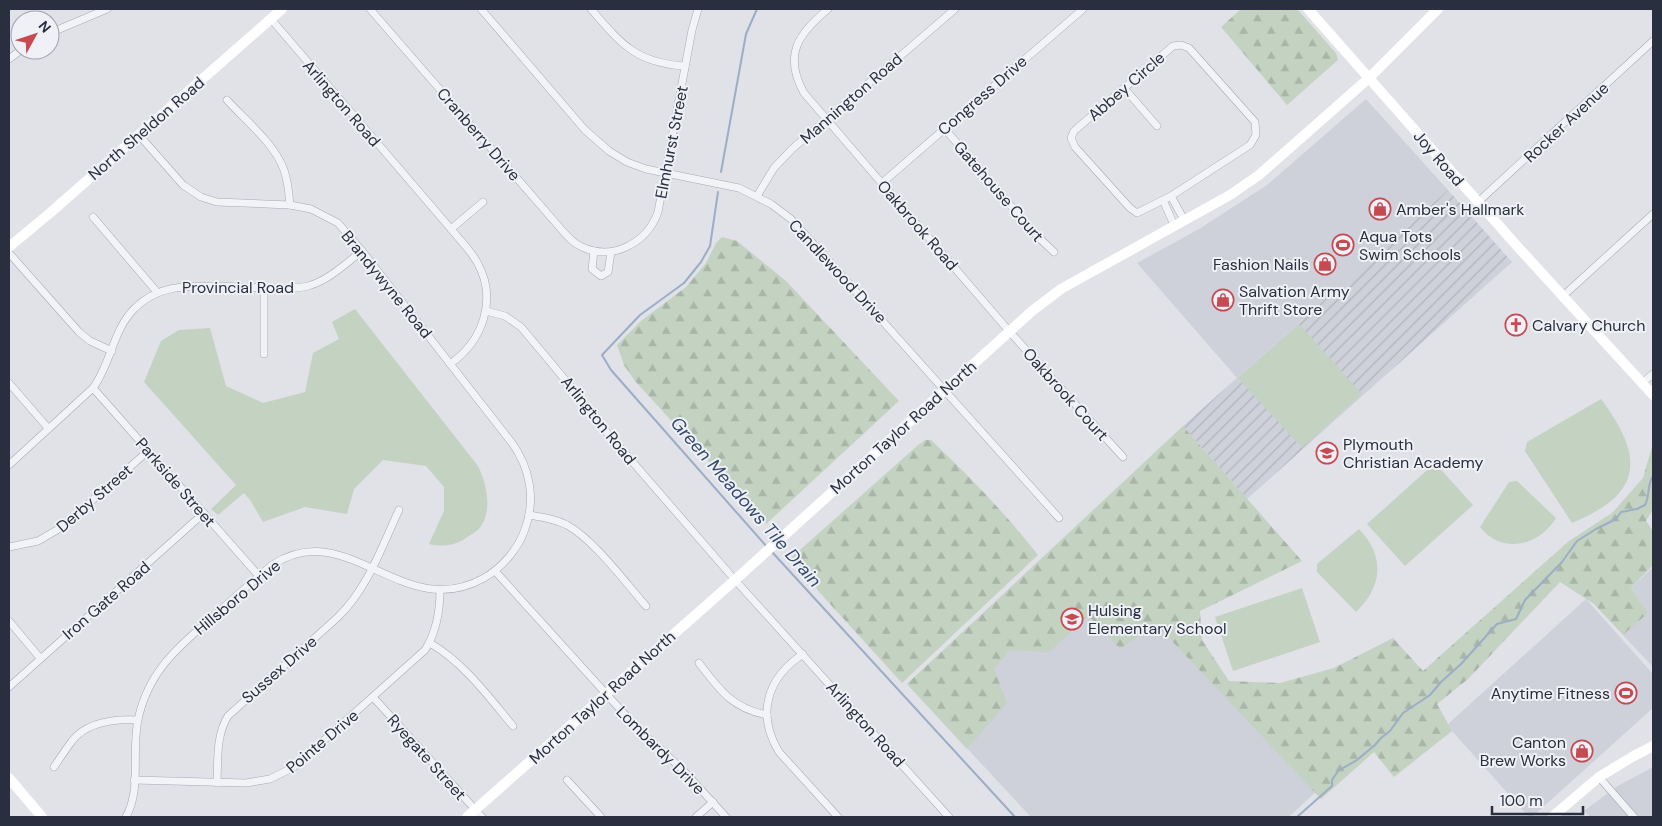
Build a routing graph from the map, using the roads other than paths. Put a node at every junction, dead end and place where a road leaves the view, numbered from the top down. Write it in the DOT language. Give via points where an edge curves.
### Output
graph roads {
  1 [pos="107,9"];
  2 [pos="282,9"];
  3 [pos="370,9"];
  4 [pos="480,9"];
  5 [pos="590,9"];
  6 [pos="698,9"];
  7 [pos="828,9"];
  8 [pos="955,9"];
  9 [pos="1083,9"];
  10 [pos="1308,9"];
  11 [pos="1438,9"];
  12 [pos="271,19"];
  13 [pos="60,29"];
  14 [pos="1653,41"];
  15 [pos="686,66"];
  16 [pos="1368,78"];
  17 [pos="1124,88"];
  18 [pos="227,100"];
  19 [pos="826,120"];
  20 [pos="1157,126"];
  21 [pos="944,128"];
  22 [pos="138,135"];
  23 [pos="666,173"];
  24 [pos="882,183"];
  25 [pos="757,196"];
  26 [pos="1171,196"];
  27 [pos="1163,200"];
  28 [pos="483,202"];
  29 [pos="1478,202"];
  30 [pos="290,205"];
  31 [pos="1653,214"];
  32 [pos="93,218"];
  33 [pos="1184,220"];
  34 [pos="1174,225"];
  35 [pos="451,229"];
  36 [pos="9,247"];
  37 [pos="362,251"];
  38 [pos="594,251"];
  39 [pos="611,252"];
  40 [pos="1054,252"];
  41 [pos="9,253"];
  42 [pos="264,288"];
  43 [pos="157,292"];
  44 [pos="1563,296"];
  45 [pos="486,311"];
  46 [pos="1009,331"];
  47 [pos="112,351"];
  48 [pos="264,354"];
  49 [pos="450,364"];
  50 [pos="1653,374"];
  51 [pos="9,383"];
  52 [pos="1642,383"];
  53 [pos="93,388"];
  54 [pos="946,389"];
  55 [pos="1653,395"];
  56 [pos="48,428"];
  57 [pos="148,451"];
  58 [pos="1123,457"];
  59 [pos="9,465"];
  60 [pos="399,510"];
  61 [pos="204,514"];
  62 [pos="529,515"];
  63 [pos="1059,518"];
  64 [pos="9,547"];
  65 [pos="372,568"];
  66 [pos="495,571"];
  67 [pos="259,576"];
  68 [pos="735,580"];
  69 [pos="440,590"];
  70 [pos="646,606"];
  71 [pos="9,621"];
  72 [pos="430,643"];
  73 [pos="803,654"];
  74 [pos="40,658"];
  75 [pos="699,662"];
  76 [pos="9,687"];
  77 [pos="606,694"];
  78 [pos="373,697"];
  79 [pos="767,714"];
  80 [pos="138,720"];
  81 [pos="513,726"];
  82 [pos="1653,746"];
  83 [pos="54,767"];
  84 [pos="1599,777"];
  85 [pos="9,778"];
  86 [pos="134,780"];
  87 [pos="567,780"];
  88 [pos="217,783"];
  89 [pos="713,802"];
  90 [pos="475,815"];
  91 [pos="42,817"];
  92 [pos="126,817"];
  93 [pos="601,817"];
  94 [pos="696,817"];
  95 [pos="726,817"];
  96 [pos="838,817"];
  97 [pos="949,817"];
  98 [pos="1552,817"];
  99 [pos="1634,817"];
  1 -- 13 [label="street"];
  2 -- 12 [label="street, North Sheldon Road"];
  3 -- 38 [label="street, Cranberry Drive" via="560,229 576,243"];
  4 -- 23 [label="street, Candlewood Drive" via="594,139 627,162"];
  5 -- 15 [label="street" via="633,52 663,64"];
  6 -- 15 [label="street, Elmhurst Street"];
  7 -- 19 [label="street, Oakbrook Road" via="804,31 796,47 795,59 800,85"];
  8 -- 19 [label="street, Mannington Road"];
  9 -- 21 [label="street, Congress Drive"];
  10 -- 16 [label="street, Joy Road"];
  11 -- 16 [label="street, Morton Taylor Road North"];
  12 -- 22 [label="street, North Sheldon Road"];
  12 -- 35 [label="street, Arlington Road"];
  14 -- 29 [label="street, Rocker Avenue"];
  15 -- 23 [label="street, Elmhurst Street"];
  16 -- 29 [label="street, Joy Road"];
  16 -- 33 [label="street, Morton Taylor Road North" via="1259,175"];
  17 -- 20 [label="street"];
  17 -- 26 [label="street, Abbey Circle" via="1173,46 1181,45 1189,48 1255,122 1256,135 1250,145"];
  17 -- 27 [label="street, Abbey Circle" via="1074,131 1071,138 1075,147 1137,213"];
  18 -- 30 [label="street" via="277,155 287,179"];
  19 -- 24 [label="street, Oakbrook Road"];
  19 -- 25 [label="street, Mannington Road" via="780,161"];
  21 -- 24 [label="street, Congress Drive"];
  21 -- 40 [label="street, Gatehouse Court"];
  22 -- 30 [label="street, Brandywyne Road" via="183,185 201,197 217,202"];
  22 -- 36 [label="street, North Sheldon Road"];
  23 -- 25 [label="street, Candlewood Drive" via="732,186"];
  23 -- 39 [label="street, Elmhurst Street" via="652,225 638,240"];
  24 -- 46 [label="street, Oakbrook Road"];
  25 -- 54 [label="street, Candlewood Drive" via="784,212 801,228"];
  26 -- 27 [label="street, Abbey Circle"];
  26 -- 33 [label="street"];
  27 -- 34 [label="street"];
  28 -- 35 [label="street"];
  29 -- 44 [label="street, Joy Road"];
  30 -- 37 [label="street, Brandywyne Road" via="311,209 332,219"];
  31 -- 44 [label="street"];
  32 -- 43 [label="street"];
  33 -- 34 [label="street, Morton Taylor Road North"];
  34 -- 46 [label="street, Morton Taylor Road North" via="1061,289"];
  35 -- 45 [label="street, Arlington Road" via="481,269"];
  37 -- 42 [label="street, Provincial Road" via="315,284"];
  37 -- 49 [label="street, Brandywyne Road"];
  38 -- 39 [label="street, Cranberry Drive"];
  38 -- 39 [label="street" via="592,269 601,276 608,272"];
  41 -- 47 [label="street" via="79,332"];
  42 -- 43 [label="street, Provincial Road" via="186,285"];
  42 -- 48 [label="street"];
  43 -- 47 [label="street, Provincial Road" via="130,313"];
  44 -- 52 [label="street, Joy Road"];
  45 -- 49 [label="street" via="474,341"];
  45 -- 68 [label="street, Arlington Road" via="505,316 520,327"];
  46 -- 54 [label="street, Morton Taylor Road North"];
  46 -- 58 [label="street, Oakbrook Court"];
  47 -- 53 [label="street, Provincial Road"];
  49 -- 62 [label="street, Brandywyne Road" via="521,456 530,485"];
  50 -- 52 [label="street"];
  51 -- 56 [label="street"];
  52 -- 55 [label="street, Joy Road"];
  53 -- 56 [label="street, Provincial Road"];
  53 -- 57 [label="street, Parkside Street"];
  54 -- 63 [label="street, Candlewood Drive"];
  54 -- 68 [label="street, Morton Taylor Road North"];
  56 -- 59 [label="street, Provincial Road"];
  57 -- 61 [label="street, Parkside Street"];
  57 -- 64 [label="street, Derby Street" via="62,527 38,541"];
  60 -- 65 [label="street, Sussex Drive"];
  61 -- 67 [label="street, Parkside Street"];
  61 -- 74 [label="street, Iron Gate Road"];
  62 -- 66 [label="street, Hillsboro Drive" via="517,545"];
  62 -- 70 [label="street" via="554,520 577,532"];
  65 -- 67 [label="street, Hillsboro Drive" via="336,554 311,551 284,558"];
  65 -- 69 [label="street, Hillsboro Drive" via="412,586"];
  65 -- 88 [label="street, Sussex Drive" via="348,608 228,716 219,737"];
  66 -- 69 [label="street, Hillsboro Drive" via="468,585"];
  66 -- 77 [label="street, Lombardy Drive"];
  67 -- 80 [label="street, Hillsboro Drive" via="165,662 149,686"];
  68 -- 73 [label="street, Arlington Road"];
  68 -- 77 [label="street, Morton Taylor Road North"];
  69 -- 72 [label="street, Pointe Drive" via="438,620"];
  71 -- 74 [label="street"];
  72 -- 78 [label="street, Pointe Drive" via="420,656"];
  72 -- 81 [label="street" via="461,666"];
  73 -- 79 [label="street" via="776,681"];
  73 -- 97 [label="street, Arlington Road"];
  74 -- 76 [label="street, Iron Gate Road"];
  75 -- 79 [label="street" via="730,700 751,711"];
  77 -- 89 [label="street, Lombardy Drive"];
  77 -- 90 [label="street, Morton Taylor Road North"];
  78 -- 88 [label="street, Pointe Drive" via="285,772 256,782"];
  78 -- 90 [label="street, Ryegate Street"];
  79 -- 96 [label="street" via="770,734 779,752"];
  80 -- 83 [label="street" via="116,720 89,729 73,739"];
  80 -- 86 [label="street, Hillsboro Drive"];
  82 -- 84 [label="street"];
  84 -- 98 [label="street"];
  84 -- 99 [label="street"];
  85 -- 91 [label="street"];
  86 -- 88 [label="street, Pointe Drive"];
  86 -- 92 [label="street, Hillsboro Drive" via="132,802"];
  87 -- 93 [label="street"];
  89 -- 94 [label="street"];
  89 -- 95 [label="street, Lombardy Drive"];
}
